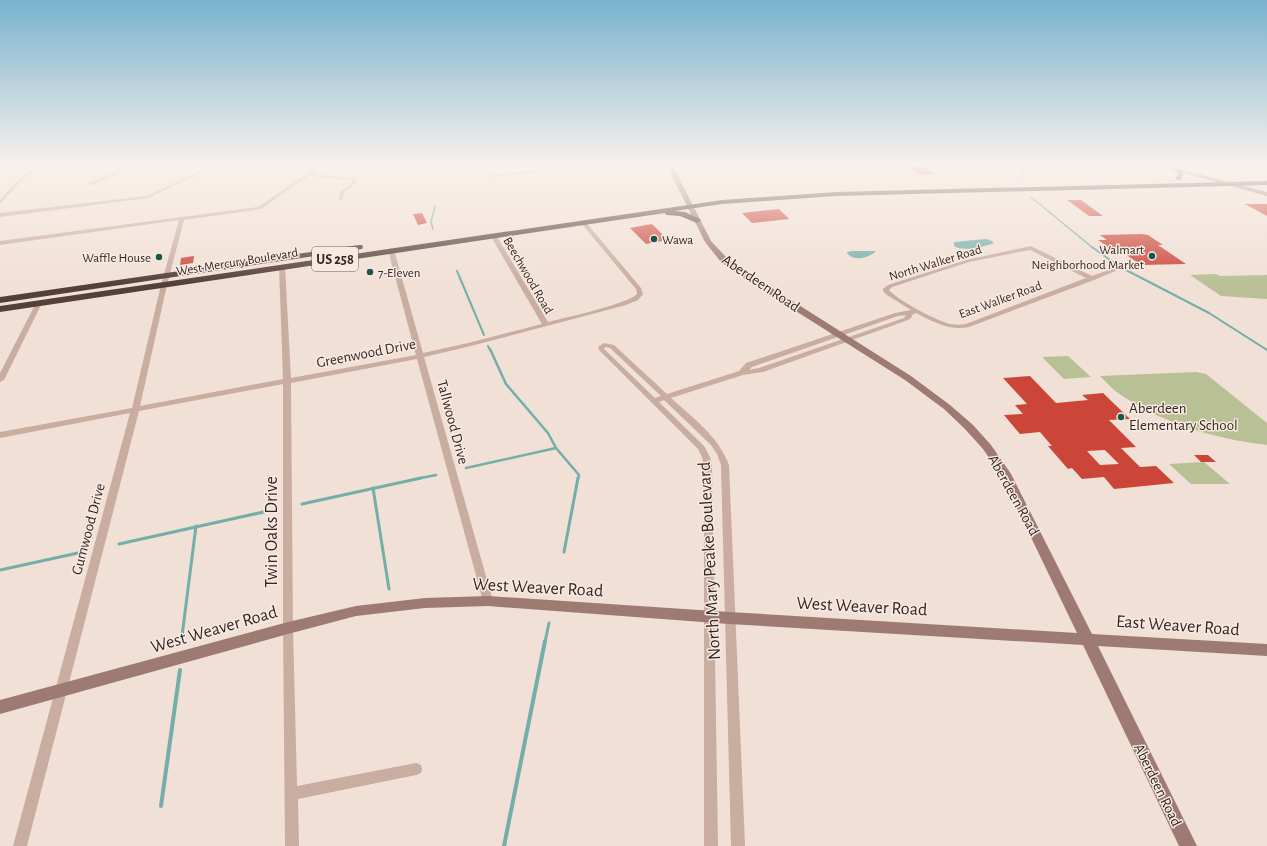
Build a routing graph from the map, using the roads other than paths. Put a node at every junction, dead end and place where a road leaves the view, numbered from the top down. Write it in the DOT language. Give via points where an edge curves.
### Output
graph roads {
  1 [pos="78,205"];
  2 [pos="263,205"];
  3 [pos="677,205"];
  4 [pos="689,205"];
  5 [pos="644,213"];
  6 [pos="0,215"];
  7 [pos="584,216"];
  8 [pos="182,219"];
  9 [pos="697,221"];
  10 [pos="492,230"];
  11 [pos="0,243"];
  12 [pos="370,245"];
  13 [pos="389,245"];
  14 [pos="282,267"];
  15 [pos="1122,268"];
  16 [pos="1092,278"];
  17 [pos="166,280"];
  18 [pos="0,300"];
  19 [pos="39,303"];
  20 [pos="0,309"];
  21 [pos="918,311"];
  22 [pos="910,313"];
  23 [pos="546,325"];
  24 [pos="838,333"];
  25 [pos="848,340"];
  26 [pos="420,356"];
  27 [pos="742,373"];
  28 [pos="0,380"];
  29 [pos="287,381"];
  30 [pos="667,397"];
  31 [pos="654,401"];
  32 [pos="135,410"];
  33 [pos="0,436"];
  34 [pos="488,601"];
  35 [pos="709,616"];
  36 [pos="729,618"];
  37 [pos="288,628"];
  38 [pos="1087,638"];
  39 [pos="1267,650"];
  40 [pos="61,691"];
  41 [pos="0,707"];
  42 [pos="416,769"];
  43 [pos="291,794"];
  44 [pos="20,846"];
  45 [pos="292,846"];
  46 [pos="711,846"];
  47 [pos="738,846"];
  48 [pos="1188,846"];
  1 -- 6 [label="street"];
  2 -- 8 [label="street"];
  3 -- 5 [label="highway, West Mercury Boulevard / US 258"];
  4 -- 9 [label="main road, Aberdeen Road"];
  5 -- 7 [label="highway, West Mercury Boulevard / US 258"];
  5 -- 9 [label="highway" via="678,214"];
  7 -- 10 [label="highway, West Mercury Boulevard / US 258"];
  7 -- 23 [label="street, Greenwood Drive" via="637,286 640,294 629,303"];
  8 -- 11 [label="street"];
  8 -- 17 [label="street, Gumwood Drive"];
  9 -- 24 [label="main road, Aberdeen Road" via="708,242 724,260"];
  10 -- 13 [label="highway, West Mercury Boulevard / US 258"];
  10 -- 23 [label="street, Beechwood Road"];
  12 -- 17 [label="highway, West Mercury Boulevard / US 258"];
  13 -- 14 [label="highway, West Mercury Boulevard / US 258"];
  13 -- 26 [label="street, Tallwood Drive"];
  14 -- 17 [label="highway, West Mercury Boulevard / US 258"];
  14 -- 29 [label="street, Twin Oaks Drive"];
  15 -- 16 [label="street, East Walker Road"];
  16 -- 21 [label="street, East Walker Road" via="962,327 946,326"];
  16 -- 21 [label="street, North Walker Road" via="1031,248 956,264 886,288 885,291"];
  17 -- 18 [label="highway, West Mercury Boulevard / US 258"];
  17 -- 19 [label="highway, West Mercury Boulevard / US 258"];
  17 -- 32 [label="street, Gumwood Drive"];
  19 -- 20 [label="highway, West Mercury Boulevard / US 258"];
  19 -- 28 [label="street"];
  21 -- 22 [label="street"];
  22 -- 24 [label="street" via="897,314"];
  22 -- 25 [label="street" via="906,319"];
  23 -- 26 [label="street, Greenwood Drive"];
  24 -- 25 [label="main road, Aberdeen Road"];
  24 -- 27 [label="street" via="749,365"];
  25 -- 27 [label="street" via="760,370"];
  25 -- 38 [label="main road, Aberdeen Road" via="932,395 959,417 986,447 1017,494"];
  26 -- 29 [label="street, Greenwood Drive"];
  26 -- 34 [label="street, Tallwood Drive"];
  27 -- 30 [label="street"];
  29 -- 32 [label="street, Greenwood Drive"];
  29 -- 37 [label="street, Twin Oaks Drive"];
  30 -- 31 [label="street"];
  30 -- 31 [label="street, North Mary Peake Boulevard" via="612,346 602,346 601,349"];
  30 -- 36 [label="street, North Mary Peake Boulevard" via="714,443 721,454 724,465"];
  31 -- 35 [label="street, North Mary Peake Boulevard" via="706,456"];
  32 -- 33 [label="street, Greenwood Drive"];
  32 -- 40 [label="street, Gumwood Drive"];
  34 -- 35 [label="main road, West Weaver Road"];
  34 -- 37 [label="main road, West Weaver Road" via="425,603 356,611"];
  35 -- 36 [label="main road, West Weaver Road"];
  35 -- 46 [label="street, North Mary Peake Boulevard"];
  36 -- 38 [label="main road, West Weaver Road"];
  36 -- 47 [label="street, North Mary Peake Boulevard"];
  37 -- 40 [label="main road, West Weaver Road"];
  37 -- 43 [label="street, Twin Oaks Drive"];
  38 -- 39 [label="main road, East Weaver Road"];
  38 -- 48 [label="main road, Aberdeen Road"];
  40 -- 41 [label="main road, West Weaver Road"];
  40 -- 44 [label="street, Gumwood Drive"];
  42 -- 43 [label="street"];
  43 -- 45 [label="street, Twin Oaks Drive"];
}
